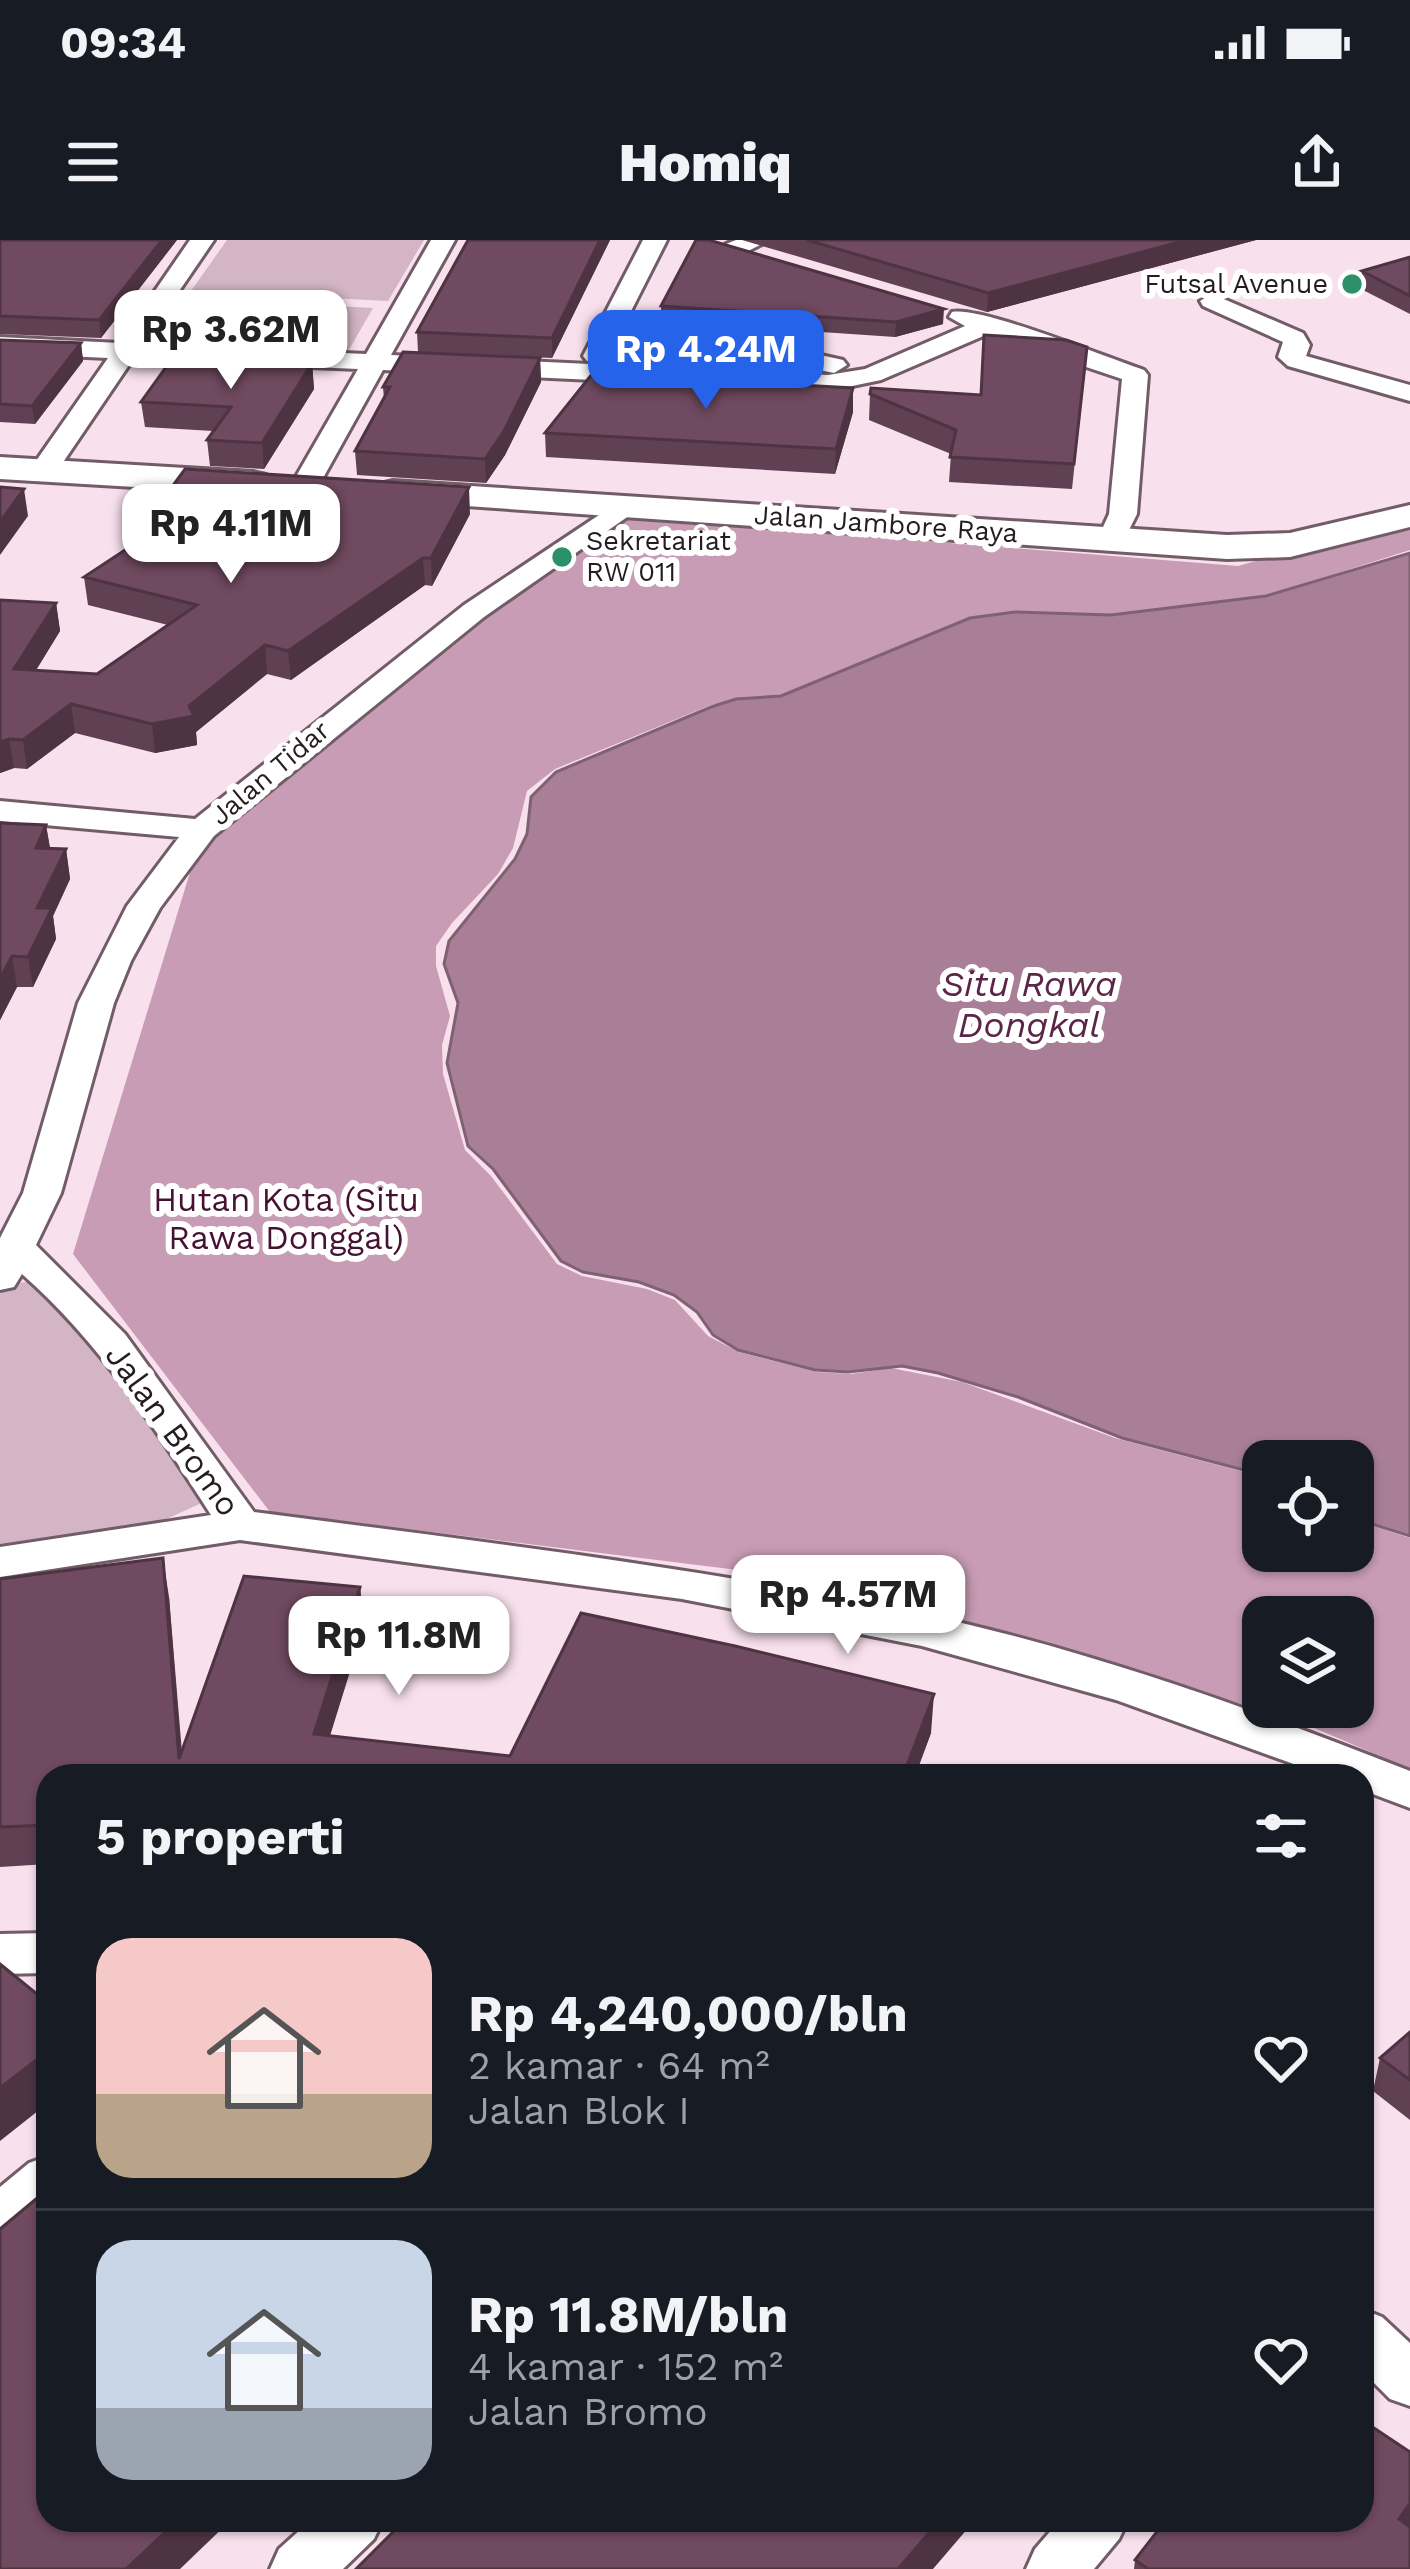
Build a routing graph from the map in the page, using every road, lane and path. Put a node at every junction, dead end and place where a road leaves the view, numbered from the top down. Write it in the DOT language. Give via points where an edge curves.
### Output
graph roads {
  1 [pos="202,240"];
  2 [pos="442,240"];
  3 [pos="655,240"];
  4 [pos="701,240"];
  5 [pos="746,245"];
  6 [pos="778,262"];
  7 [pos="1212,301"];
  8 [pos="929,307"];
  9 [pos="989,325"];
  10 [pos="604,337"];
  11 [pos="0,345"];
  12 [pos="121,352"];
  13 [pos="373,364"];
  14 [pos="872,375"];
  15 [pos="587,376"];
  16 [pos="1410,393"];
  17 [pos="0,468"];
  18 [pos="43,470"];
  19 [pos="304,487"];
  20 [pos="623,507"];
  21 [pos="1410,516"];
  22 [pos="1111,540"];
  23 [pos="0,811"];
  24 [pos="202,829"];
  25 [pos="8,1263"];
  26 [pos="240,1525"];
  27 [pos="0,1562"];
  28 [pos="1353,1764"];
  29 [pos="1374,1774"];
  30 [pos="1410,1790"];
  31 [pos="36,1953"];
  32 [pos="0,1954"];
  33 [pos="36,2189"];
  34 [pos="0,2218"];
  35 [pos="1374,2346"];
  36 [pos="1410,2381"];
  37 [pos="340,2532"];
  38 [pos="1088,2532"];
  39 [pos="300,2569"];
  40 [pos="1056,2569"];
  1 -- 12 [label="street"];
  2 -- 13 [label="street"];
  3 -- 10 [label="street"];
  4 -- 5 [label="street"];
  5 -- 6 [label="street"];
  7 -- 16 [label="street" via="1294,338 1297,361"];
  8 -- 9 [label="street"];
  9 -- 14 [label="street"];
  9 -- 22 [label="street" via="1138,379 1123,514"];
  10 -- 14 [label="street" via="740,344"];
  10 -- 15 [label="street"];
  11 -- 12 [label="street"];
  12 -- 13 [label="street"];
  12 -- 18 [label="street"];
  13 -- 15 [label="street"];
  13 -- 19 [label="street"];
  14 -- 15 [label="street" via="828,383"];
  17 -- 18 [label="street, Jalan Jambore Raya"];
  18 -- 19 [label="street, Jalan Jambore Raya"];
  19 -- 20 [label="street, Jalan Jambore Raya"];
  20 -- 22 [label="street, Jalan Jambore Raya"];
  20 -- 24 [label="street, Jalan Tidar" via="474,611"];
  21 -- 22 [label="street, Jalan Jambore Raya" via="1269,547"];
  23 -- 24 [label="street"];
  24 -- 25 [label="street, Jalan Tidar" via="114,961 42,1193"];
  25 -- 26 [label="street, Jalan Bromo" via="61,1284 139,1376"];
  26 -- 27 [label="street"];
  26 -- 28 [label="street, Jalan Bromo" via="682,1584 922,1630 1194,1707"];
  29 -- 30 [label="street, Jalan Bromo"];
  31 -- 32 [label="street"];
  33 -- 34 [label="street"];
  35 -- 36 [label="street"];
  37 -- 39 [label="street"];
  38 -- 40 [label="street"];
}
